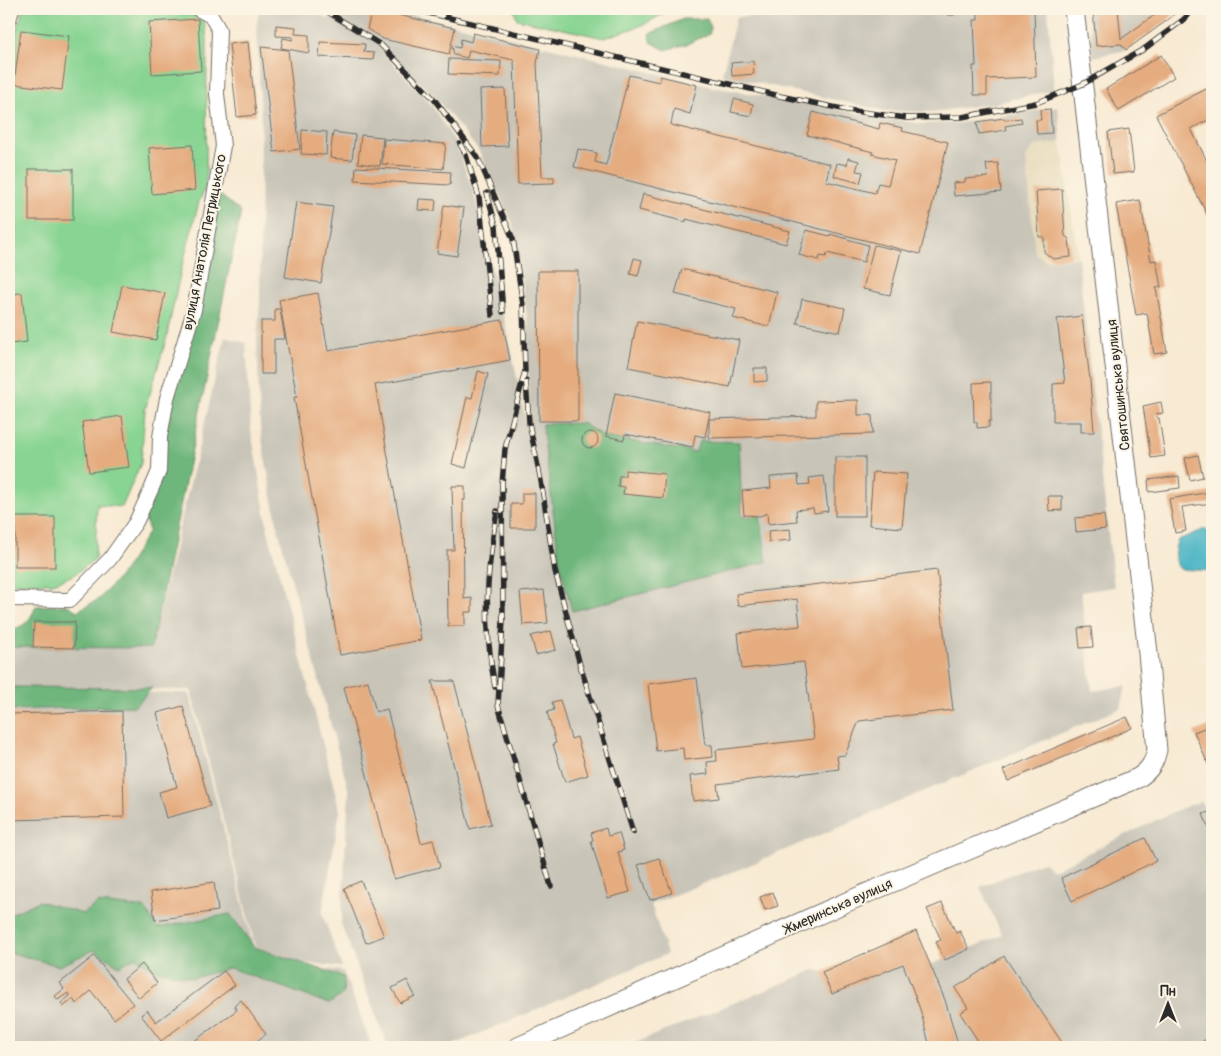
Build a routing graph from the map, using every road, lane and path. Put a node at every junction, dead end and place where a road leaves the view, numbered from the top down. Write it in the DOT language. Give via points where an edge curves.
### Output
graph roads {
  1 [pos="12,9"];
  2 [pos="198,9"];
  3 [pos="1074,9"];
  4 [pos="9,20"];
  5 [pos="9,599"];
  6 [pos="1154,761"];
  7 [pos="518,1047"];
  1 -- 4 [label="street"];
  2 -- 5 [label="street, вулиця Анатолія Петрицького" via="211,16 218,30 217,94 223,146 194,310 167,398 158,471 131,529 110,559 70,600"];
  3 -- 6 [label="main road, Святошинська вулиця" via="1148,653 1157,750"];
  6 -- 7 [label="main road, Жмеринська вулиця" via="1138,778"];
}
